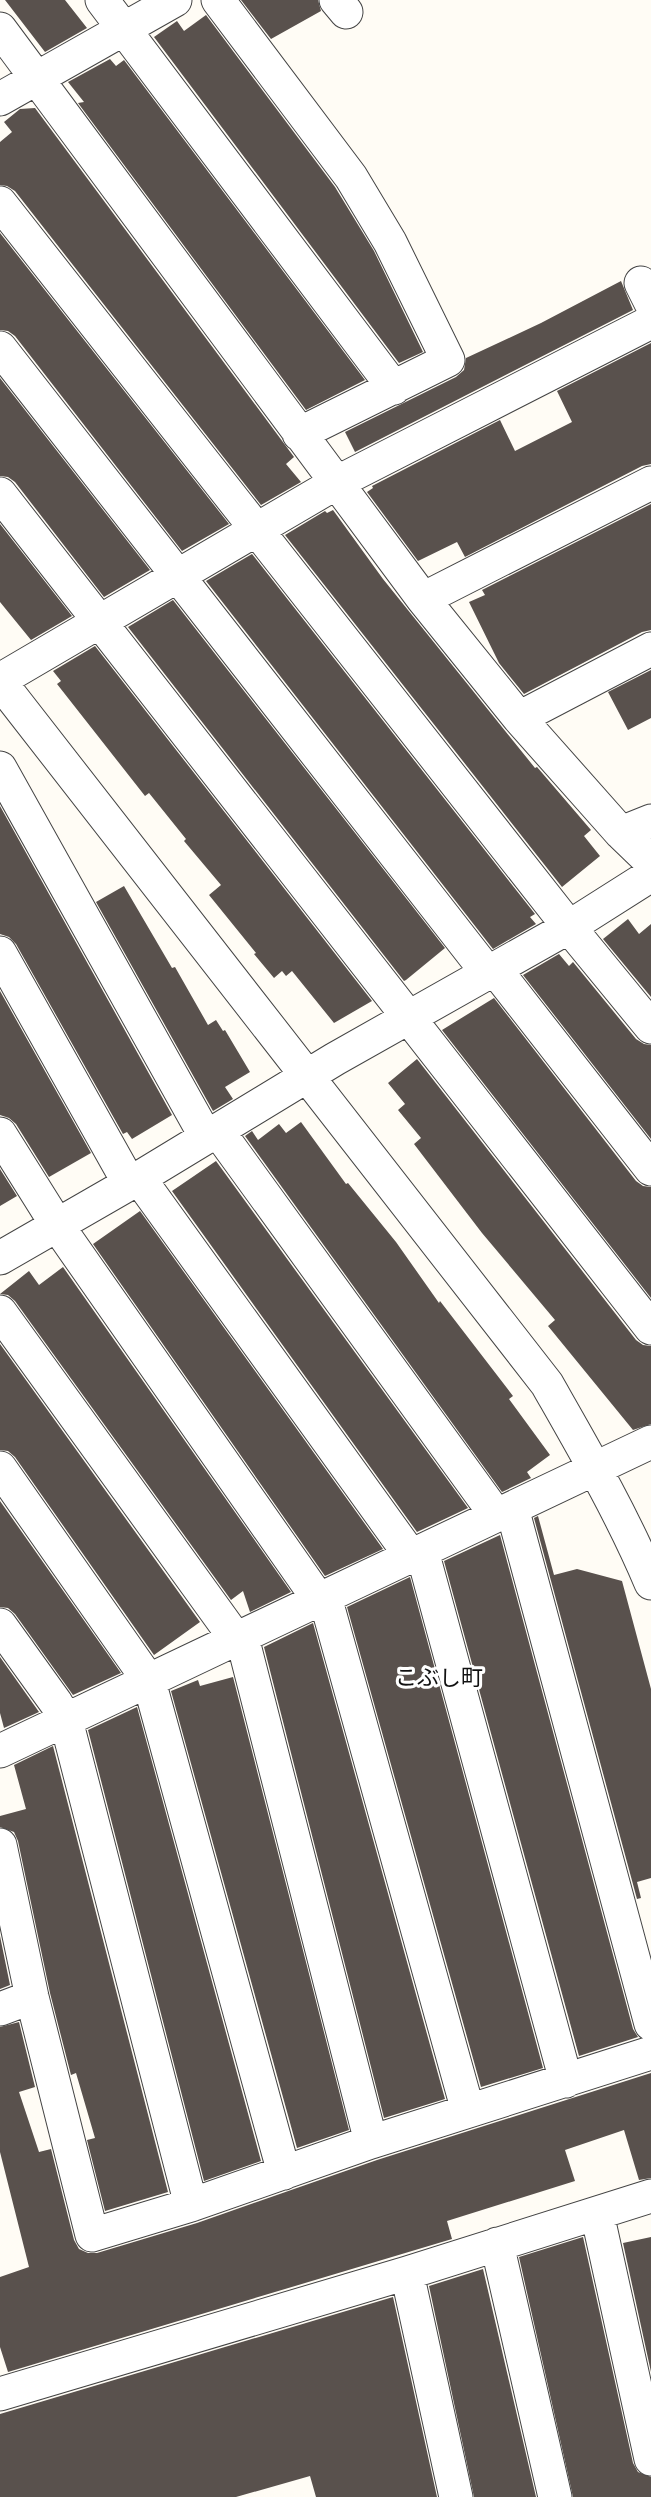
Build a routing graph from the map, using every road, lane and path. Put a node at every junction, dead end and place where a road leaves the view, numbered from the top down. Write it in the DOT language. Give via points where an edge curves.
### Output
graph roads {
  1 [pos="102,0"];
  2 [pos="175,0"];
  3 [pos="218,0"];
  4 [pos="0,29"];
  5 [pos="123,29"];
  6 [pos="36,78"];
  7 [pos="0,99"];
  8 [pos="0,203"];
  9 [pos="651,322"];
  10 [pos="0,348"];
  11 [pos="394,388"];
  12 [pos="299,434"];
  13 [pos="336,483"];
  14 [pos="651,483"];
  15 [pos="0,494"];
  16 [pos="257,529"];
  17 [pos="176,576"];
  18 [pos="423,599"];
  19 [pos="100,621"];
  20 [pos="651,649"];
  21 [pos="0,681"];
  22 [pos="519,718"];
  23 [pos="0,768"];
  24 [pos="651,821"];
  25 [pos="621,833"];
  26 [pos="651,862"];
  27 [pos="651,875"];
  28 [pos="569,927"];
  29 [pos="0,953"];
  30 [pos="491,970"];
  31 [pos="409,1016"];
  32 [pos="651,1027"];
  33 [pos="308,1077"];
  34 [pos="0,1134"];
  35 [pos="212,1134"];
  36 [pos="651,1169"];
  37 [pos="134,1180"];
  38 [pos="57,1225"];
  39 [pos="0,1258"];
  40 [pos="0,1312"];
  41 [pos="651,1328"];
  42 [pos="651,1442"];
  43 [pos="0,1468"];
  44 [pos="596,1468"];
  45 [pos="504,1512"];
  46 [pos="416,1553"];
  47 [pos="651,1583"];
  48 [pos="322,1598"];
  49 [pos="0,1625"];
  50 [pos="239,1638"];
  51 [pos="149,1681"];
  52 [pos="66,1720"];
  53 [pos="0,1751"];
  54 [pos="0,1845"];
  55 [pos="32,1997"];
  56 [pos="0,2009"];
  57 [pos="651,2024"];
  58 [pos="651,2053"];
  59 [pos="566,2081"];
  60 [pos="468,2111"];
  61 [pos="370,2142"];
  62 [pos="284,2173"];
  63 [pos="651,2196"];
  64 [pos="191,2205"];
  65 [pos="597,2213"];
  66 [pos="497,2244"];
  67 [pos="407,2273"];
  68 [pos="0,2394"];
  69 [pos="651,2459"];
  70 [pos="456,2497"];
  71 [pos="555,2497"];
  1 -- 5 [label="street"];
  2 -- 5 [label="street"];
  3 -- 11 [label="street" via="351,177 390,242 448,360"];
  4 -- 6 [label="street"];
  5 -- 6 [label="street"];
  5 -- 11 [label="street"];
  6 -- 7 [label="street"];
  6 -- 12 [label="street"];
  8 -- 16 [label="street"];
  9 -- 13 [label="street"];
  10 -- 17 [label="street"];
  11 -- 12 [label="street"];
  12 -- 13 [label="street"];
  13 -- 16 [label="street"];
  13 -- 18 [label="street"];
  14 -- 18 [label="street"];
  15 -- 19 [label="street"];
  16 -- 17 [label="street"];
  16 -- 28 [label="street"];
  17 -- 19 [label="street"];
  17 -- 30 [label="street"];
  18 -- 22 [label="street"];
  19 -- 21 [label="street"];
  19 -- 31 [label="street"];
  20 -- 22 [label="street"];
  21 -- 33 [label="street"];
  22 -- 25 [label="street"];
  23 -- 35 [label="street"];
  24 -- 25 [label="street"];
  25 -- 26 [label="street"];
  27 -- 28 [label="street"];
  28 -- 30 [label="street"];
  28 -- 32 [label="street"];
  29 -- 37 [label="street"];
  30 -- 31 [label="street"];
  30 -- 36 [label="street"];
  31 -- 33 [label="street"];
  31 -- 41 [label="street"];
  33 -- 35 [label="street"];
  33 -- 44 [label="street" via="547,1384"];
  34 -- 38 [label="street"];
  35 -- 37 [label="street"];
  35 -- 45 [label="street"];
  37 -- 38 [label="street"];
  37 -- 46 [label="street"];
  38 -- 39 [label="street"];
  38 -- 48 [label="street"];
  40 -- 50 [label="street"];
  42 -- 44 [label="street"];
  43 -- 51 [label="street"];
  44 -- 45 [label="street"];
  44 -- 47 [label="street"];
  45 -- 46 [label="street"];
  45 -- 57 [label="street"];
  46 -- 48 [label="street"];
  46 -- 59 [label="street"];
  48 -- 50 [label="street"];
  48 -- 60 [label="street"];
  49 -- 52 [label="street"];
  50 -- 51 [label="street"];
  50 -- 61 [label="street"];
  51 -- 52 [label="street"];
  51 -- 62 [label="street"];
  52 -- 53 [label="street"];
  52 -- 64 [label="street"];
  54 -- 55 [label="street"];
  55 -- 56 [label="street"];
  55 -- 64 [label="street" via="92,2235"];
  58 -- 59 [label="street"];
  59 -- 60 [label="street"];
  60 -- 61 [label="street"];
  61 -- 62 [label="street"];
  62 -- 64 [label="street"];
  63 -- 65 [label="street"];
  65 -- 66 [label="street"];
  65 -- 69 [label="street"];
  66 -- 67 [label="street"];
  66 -- 71 [label="street"];
  67 -- 68 [label="street"];
  67 -- 70 [label="street"];
}
